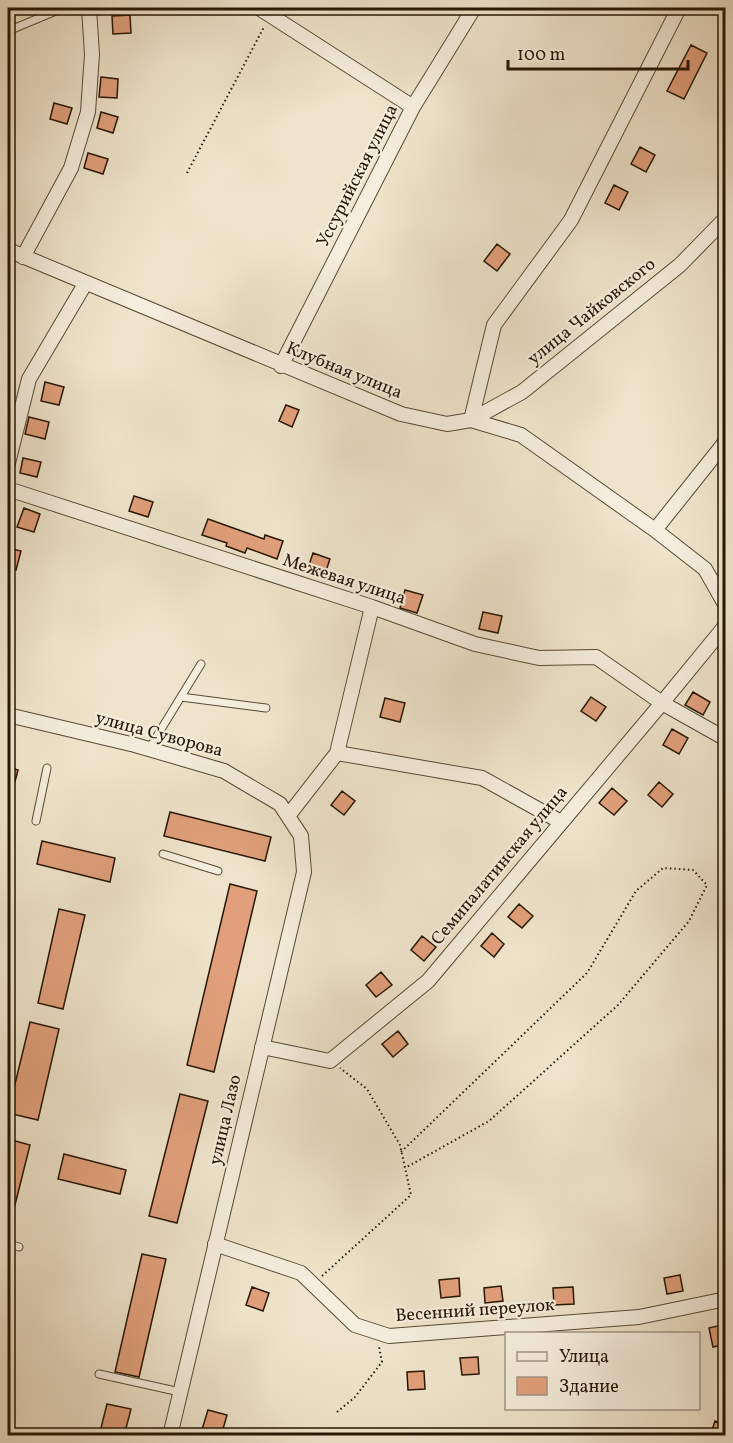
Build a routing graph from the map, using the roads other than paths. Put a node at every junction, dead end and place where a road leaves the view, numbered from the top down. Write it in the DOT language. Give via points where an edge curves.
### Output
graph roads {
  1 [pos="63,8"];
  2 [pos="89,8"];
  3 [pos="474,8"];
  4 [pos="679,8"];
  5 [pos="265,11"];
  6 [pos="8,31"];
  7 [pos="413,107"];
  8 [pos="726,218"];
  9 [pos="8,250"];
  10 [pos="23,257"];
  11 [pos="85,284"];
  12 [pos="281,366"];
  13 [pos="471,420"];
  14 [pos="726,441"];
  15 [pos="8,463"];
  16 [pos="8,489"];
  17 [pos="655,530"];
  18 [pos="726,606"];
  19 [pos="372,607"];
  20 [pos="726,624"];
  21 [pos="201,664"];
  22 [pos="181,697"];
  23 [pos="662,703"];
  24 [pos="266,708"];
  25 [pos="8,715"];
  26 [pos="726,739"];
  27 [pos="149,749"];
  28 [pos="337,753"];
  29 [pos="47,768"];
  30 [pos="288,816"];
  31 [pos="36,821"];
  32 [pos="561,822"];
  33 [pos="163,854"];
  34 [pos="218,871"];
  35 [pos="262,1047"];
  36 [pos="8,1244"];
  37 [pos="215,1244"];
  38 [pos="19,1247"];
  39 [pos="726,1299"];
  40 [pos="99,1374"];
  41 [pos="180,1392"];
  42 [pos="170,1436"];
  1 -- 6 [label="lane"];
  2 -- 10 [label="street" via="92,54 88,112 71,168"];
  3 -- 7 [label="street, Уссурийская улица"];
  4 -- 13 [label="street" via="571,220 494,325"];
  5 -- 7 [label="street"];
  7 -- 12 [label="street, Уссурийская улица"];
  8 -- 13 [label="street, улица Чайковского" via="680,265 522,392"];
  9 -- 10 [label="street, Клубная улица"];
  10 -- 11 [label="street, Клубная улица"];
  11 -- 12 [label="street, Клубная улица"];
  11 -- 15 [label="street" via="29,379"];
  12 -- 13 [label="street, Клубная улица" via="401,414 447,424"];
  13 -- 17 [label="street, Клубная улица" via="521,435"];
  14 -- 17 [label="street"];
  16 -- 19 [label="street, Межевая улица"];
  17 -- 18 [label="street, Клубная улица" via="705,569"];
  19 -- 23 [label="street, Межевая улица" via="475,645 539,658 596,657"];
  19 -- 28 [label="street"];
  20 -- 23 [label="street, Семипалатинская улица"];
  21 -- 22 [label="lane"];
  22 -- 24 [label="lane"];
  22 -- 27 [label="lane"];
  23 -- 26 [label="street"];
  23 -- 32 [label="street, Семипалатинская улица"];
  25 -- 27 [label="street, улица Суворова"];
  27 -- 30 [label="street, улица Суворова" via="224,771 280,804"];
  28 -- 30 [label="street"];
  28 -- 32 [label="street" via="482,778"];
  29 -- 31 [label="lane"];
  30 -- 35 [label="street, улица Лазо" via="301,836 304,872"];
  32 -- 35 [label="street, Семипалатинская улица" via="428,981 330,1061"];
  33 -- 34 [label="lane"];
  35 -- 37 [label="street, улица Лазо"];
  36 -- 38 [label="lane"];
  37 -- 39 [label="street, Весенний переулок" via="301,1273 355,1325 388,1336 639,1317"];
  37 -- 41 [label="street, улица Лазо"];
  40 -- 41 [label="lane"];
  41 -- 42 [label="street, улица Лазо"];
}
